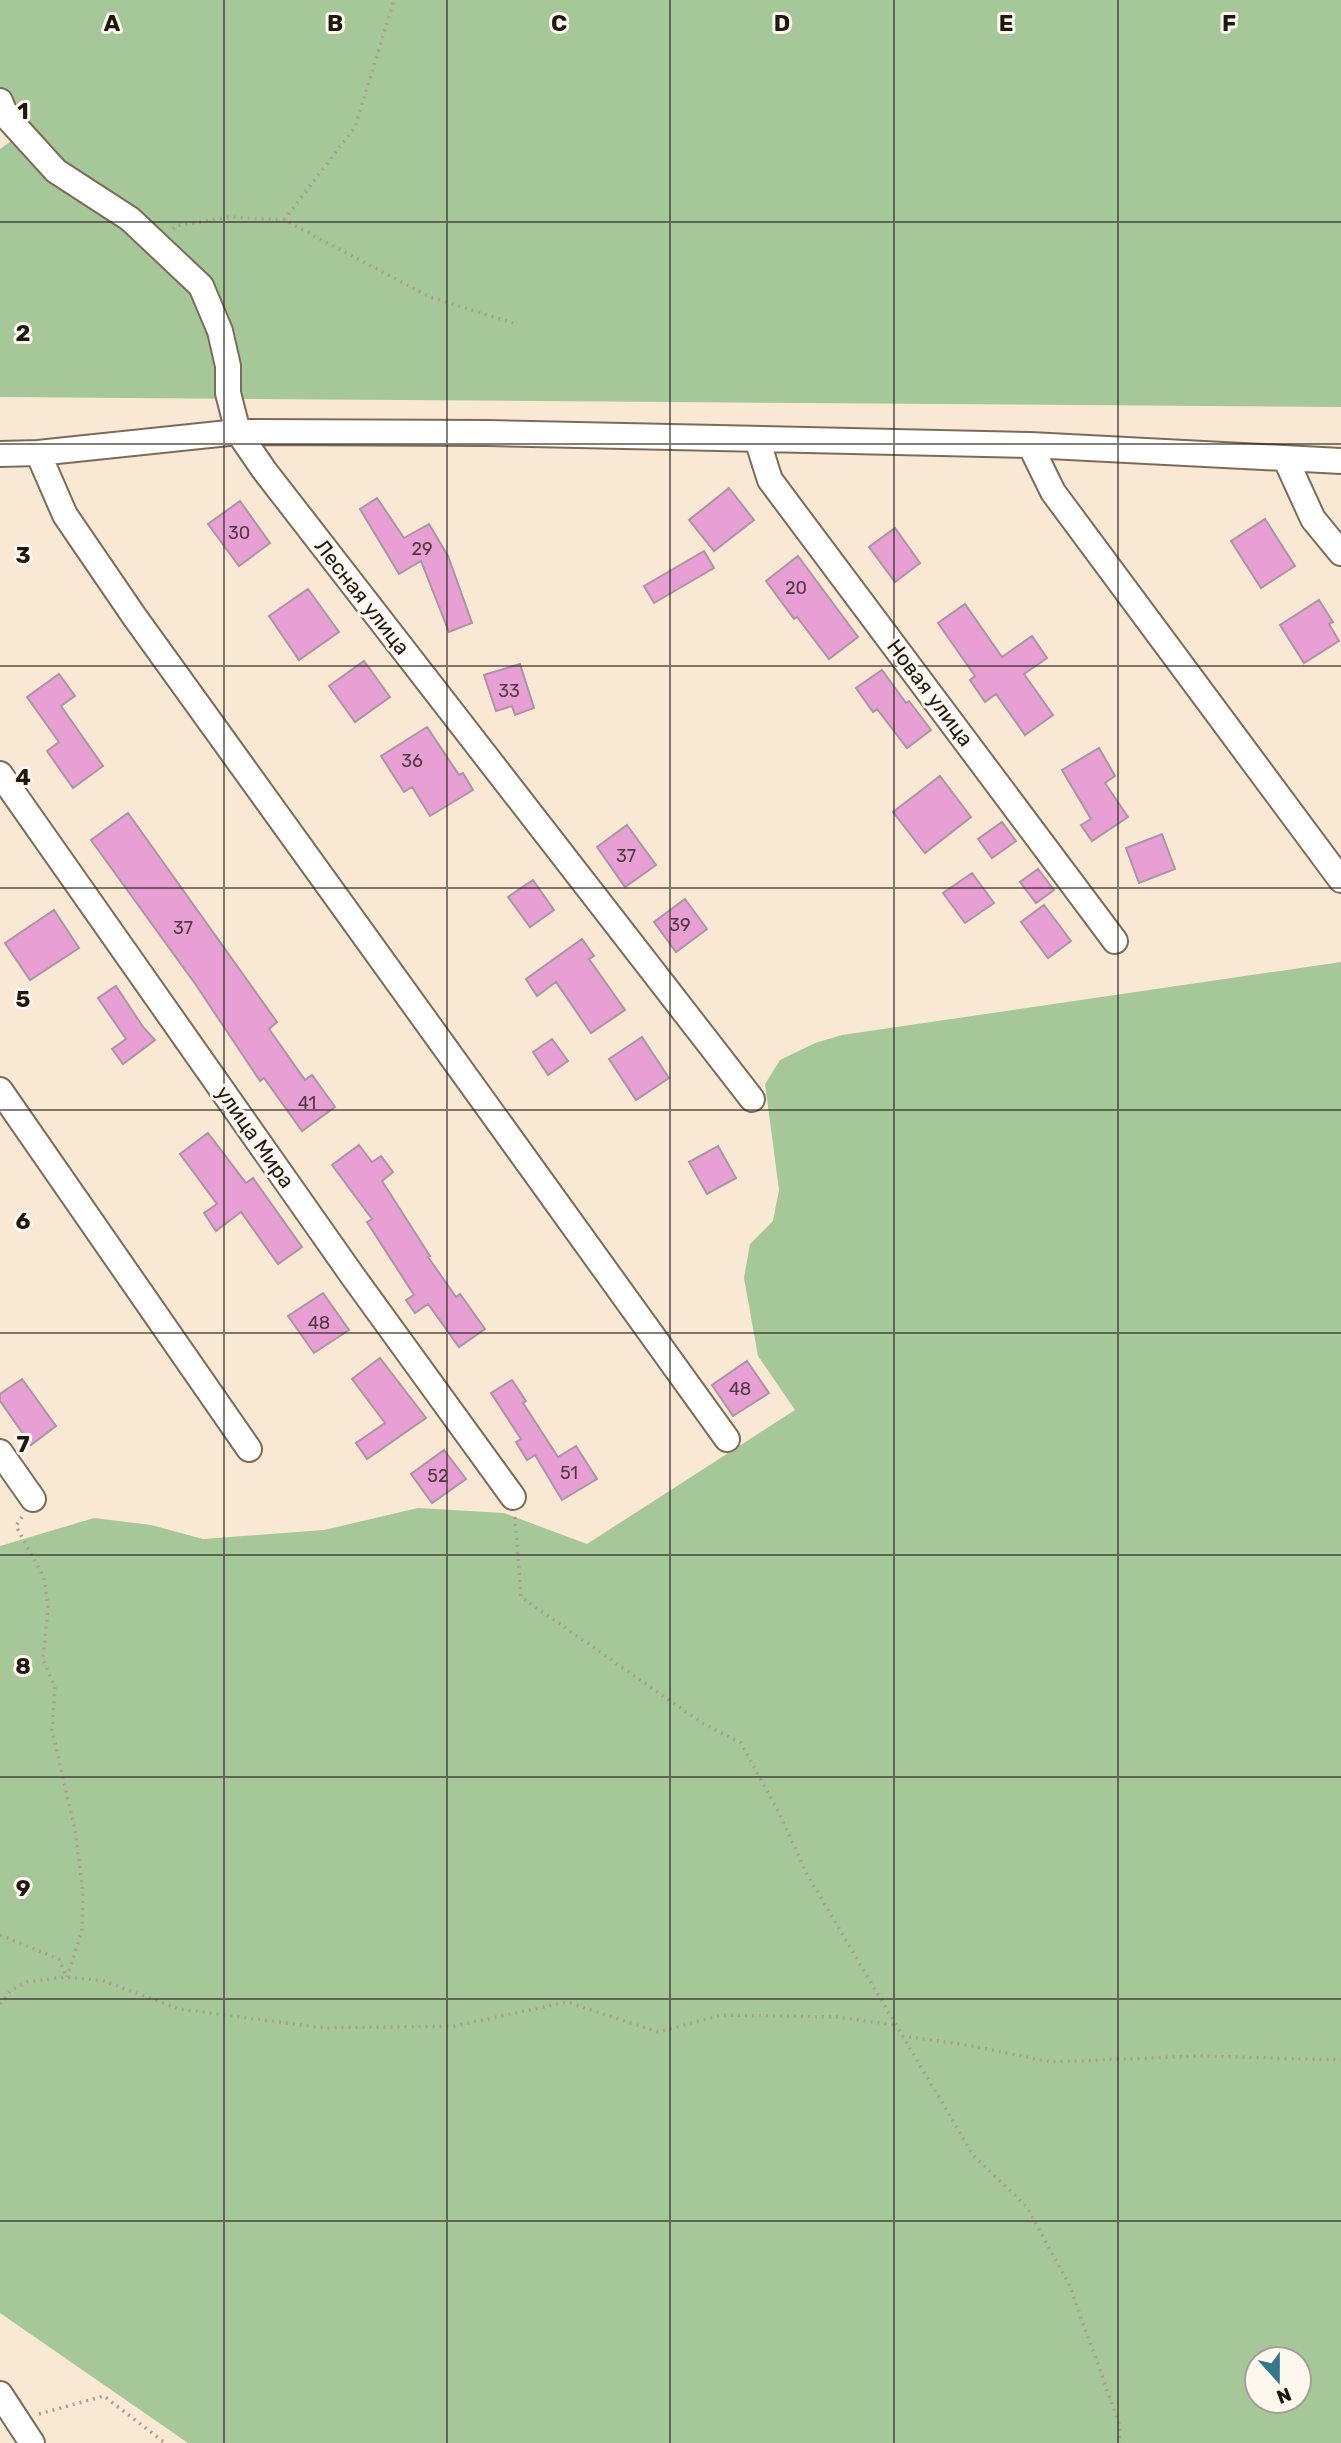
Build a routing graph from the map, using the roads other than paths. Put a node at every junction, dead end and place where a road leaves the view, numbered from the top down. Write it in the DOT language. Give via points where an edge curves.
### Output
graph roads {
  1 [pos="0,101"];
  2 [pos="238,432"];
  3 [pos="757,439"];
  4 [pos="1030,445"];
  5 [pos="38,453"];
  6 [pos="0,454"];
  7 [pos="1286,460"];
  8 [pos="1341,461"];
  9 [pos="1341,553"];
  10 [pos="0,774"];
  11 [pos="1341,880"];
  12 [pos="1115,941"];
  13 [pos="0,1090"];
  14 [pos="752,1099"];
  15 [pos="727,1439"];
  16 [pos="249,1449"];
  17 [pos="0,1452"];
  18 [pos="513,1497"];
  19 [pos="33,1499"];
  20 [pos="0,2394"];
  21 [pos="32,2443"];
  1 -- 2 [label="street, Лесная улица" via="6,117 56,171 130,219 201,286 220,331"];
  2 -- 3 [label="street"];
  2 -- 5 [label="street"];
  2 -- 14 [label="street, Лесная улица"];
  3 -- 4 [label="street"];
  3 -- 12 [label="street, Новая улица" via="770,480"];
  4 -- 7 [label="street"];
  4 -- 11 [label="street" via="1053,492"];
  5 -- 6 [label="street"];
  5 -- 15 [label="street" via="65,515 134,616"];
  7 -- 8 [label="street"];
  7 -- 9 [label="street" via="1313,519"];
  10 -- 18 [label="street, улица Мира"];
  13 -- 16 [label="street"];
  17 -- 19 [label="street"];
  20 -- 21 [label="street"];
}
